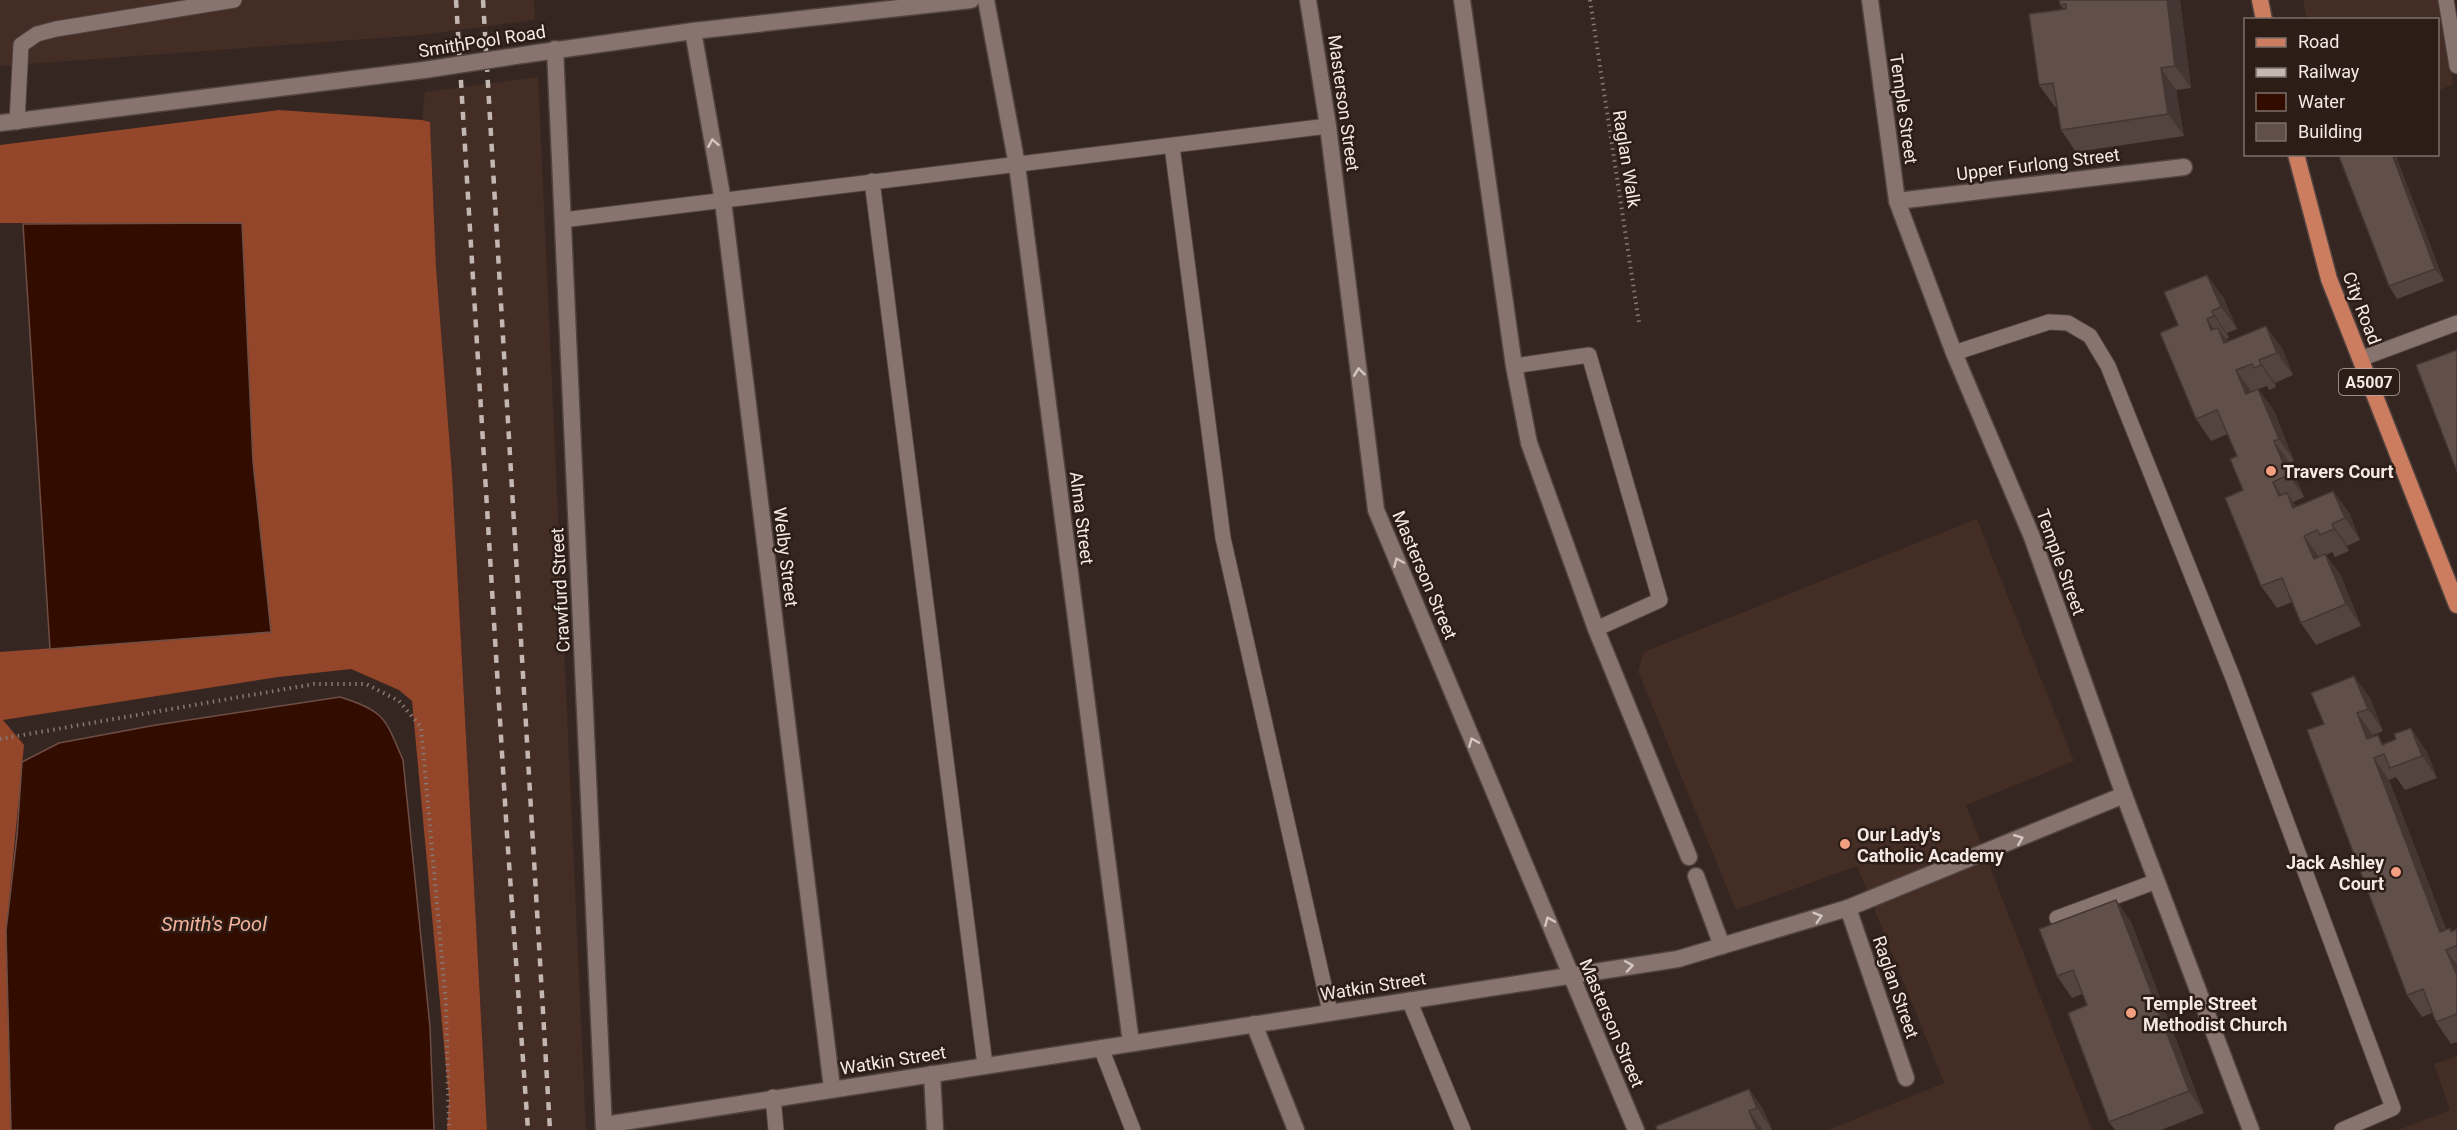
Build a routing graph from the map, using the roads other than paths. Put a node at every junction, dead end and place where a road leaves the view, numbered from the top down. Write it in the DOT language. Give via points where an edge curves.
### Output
graph roads {
  1 [pos="234,0"];
  2 [pos="970,0"];
  3 [pos="986,0"];
  4 [pos="1308,0"];
  5 [pos="1462,0"];
  6 [pos="1870,0"];
  7 [pos="2260,0"];
  8 [pos="2446,0"];
  9 [pos="2264,18"];
  10 [pos="693,31"];
  11 [pos="555,49"];
  12 [pos="2457,66"];
  13 [pos="8,122"];
  14 [pos="1328,126"];
  15 [pos="1172,146"];
  16 [pos="2297,156"];
  17 [pos="1017,165"];
  18 [pos="2184,167"];
  19 [pos="872,181"];
  20 [pos="723,201"];
  21 [pos="1897,201"];
  22 [pos="563,220"];
  23 [pos="2457,323"];
  24 [pos="1954,353"];
  25 [pos="2360,358"];
  26 [pos="1514,366"];
  27 [pos="2457,605"];
  28 [pos="1596,629"];
  29 [pos="2124,795"];
  30 [pos="1689,857"];
  31 [pos="1696,876"];
  32 [pos="2157,881"];
  33 [pos="1848,908"];
  34 [pos="2057,918"];
  35 [pos="1722,946"];
  36 [pos="1572,975"];
  37 [pos="1409,1000"];
  38 [pos="1330,1012"];
  39 [pos="1254,1024"];
  40 [pos="1131,1043"];
  41 [pos="1101,1047"];
  42 [pos="986,1065"];
  43 [pos="932,1074"];
  44 [pos="1906,1078"];
  45 [pos="832,1089"];
  46 [pos="773,1097"];
  47 [pos="604,1127"];
  48 [pos="776,1130"];
  49 [pos="935,1130"];
  50 [pos="1133,1130"];
  51 [pos="1296,1130"];
  52 [pos="1463,1130"];
  53 [pos="1636,1130"];
  54 [pos="2251,1130"];
  55 [pos="2342,1130"];
  1 -- 13 [label="lane" via="37,34 21,45"];
  2 -- 10 [label="street, SmithPool Road"];
  3 -- 17 [label="street, Alma Street"];
  4 -- 14 [label="street, Masterson Street"];
  5 -- 26 [label="street"];
  6 -- 21 [label="street, Temple Street"];
  7 -- 9 [label="main road"];
  8 -- 12 [label="lane"];
  10 -- 11 [label="street, SmithPool Road"];
  20 -- 10 [label="street, Welby Street, one-way"];
  11 -- 13 [label="street, SmithPool Road, bridge" via="424,70"];
  11 -- 22 [label="street, Crawfurd Street"];
  14 -- 15 [label="lane"];
  36 -- 14 [label="street, Masterson Street, one-way" via="1376,510"];
  15 -- 17 [label="lane"];
  15 -- 38 [label="lane" via="1222,538"];
  16 -- 25 [label="main road, City Road / A5007" via="2329,279"];
  17 -- 19 [label="lane"];
  17 -- 40 [label="street, Alma Street"];
  18 -- 21 [label="street, Upper Furlong Street"];
  19 -- 20 [label="lane"];
  19 -- 42 [label="lane"];
  20 -- 22 [label="lane"];
  20 -- 45 [label="street, Welby Street"];
  21 -- 24 [label="street, Temple Street"];
  22 -- 47 [label="street, Crawfurd Street"];
  23 -- 25 [label="lane"];
  24 -- 29 [label="street, Temple Street" via="2032,537"];
  24 -- 55 [label="lane" via="2049,322 2068,323 2090,336 2108,366 2233,678 2393,1108"];
  25 -- 27 [label="main road, City Road / A5007"];
  26 -- 28 [label="street" via="1537,470"];
  26 -- 28 [label="lane" via="1589,355 1660,600"];
  28 -- 30 [label="street"];
  29 -- 32 [label="street, Temple Street"];
  33 -- 29 [label="street, Watkin Street, one-way"];
  31 -- 35 [label="street"];
  32 -- 34 [label="lane"];
  32 -- 54 [label="street, Temple Street"];
  35 -- 33 [label="street, Watkin Street, one-way"];
  33 -- 44 [label="street, Raglan Street"];
  36 -- 35 [label="street, Watkin Street, one-way" via="1678,958"];
  36 -- 37 [label="street, Watkin Street"];
  36 -- 53 [label="street, Masterson Street"];
  37 -- 38 [label="street, Watkin Street"];
  37 -- 52 [label="lane"];
  38 -- 39 [label="street, Watkin Street"];
  39 -- 40 [label="street, Watkin Street"];
  39 -- 51 [label="street"];
  40 -- 41 [label="street, Watkin Street"];
  41 -- 42 [label="street, Watkin Street"];
  41 -- 50 [label="lane"];
  42 -- 43 [label="street, Watkin Street"];
  43 -- 45 [label="street, Watkin Street"];
  43 -- 49 [label="street"];
  45 -- 46 [label="street, Watkin Street"];
  46 -- 47 [label="street, Watkin Street"];
  46 -- 48 [label="lane"];
}
